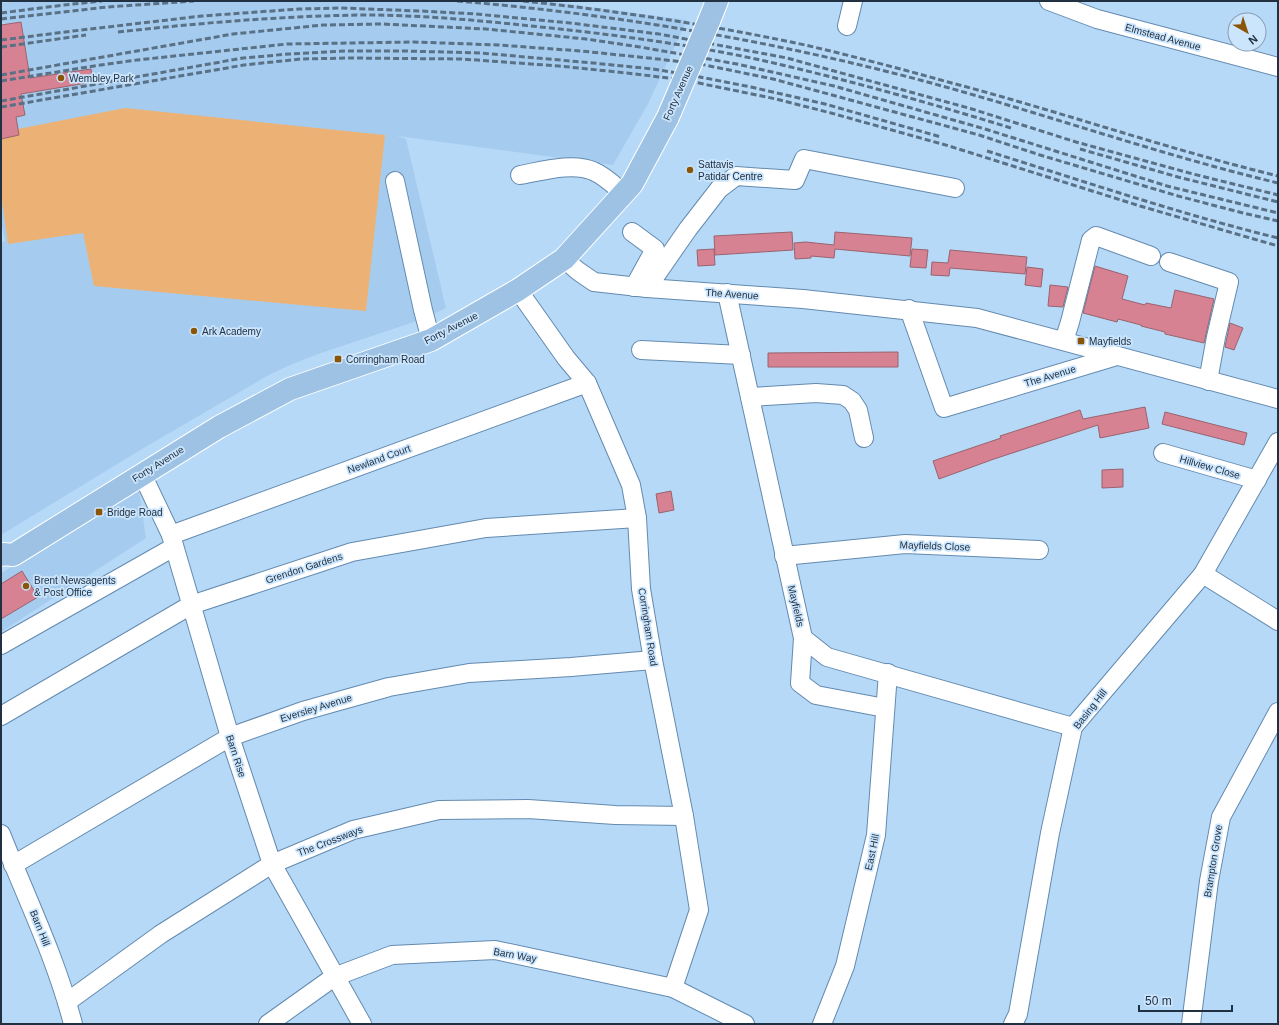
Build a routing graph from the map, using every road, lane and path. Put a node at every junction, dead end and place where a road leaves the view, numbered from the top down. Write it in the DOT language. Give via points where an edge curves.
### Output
graph roads {
  1 [pos="717,1"];
  2 [pos="853,1"];
  3 [pos="1049,1"];
  4 [pos="847,26"];
  5 [pos="1278,67"];
  6 [pos="520,175"];
  7 [pos="395,181"];
  8 [pos="955,188"];
  9 [pos="624,193"];
  10 [pos="632,232"];
  11 [pos="1151,256"];
  12 [pos="564,259"];
  13 [pos="1169,262"];
  14 [pos="640,288"];
  15 [pos="518,290"];
  16 [pos="727,293"];
  17 [pos="909,309"];
  18 [pos="431,340"];
  19 [pos="1064,341"];
  20 [pos="641,350"];
  21 [pos="741,355"];
  22 [pos="1117,356"];
  23 [pos="1208,381"];
  24 [pos="587,383"];
  25 [pos="750,397"];
  26 [pos="1278,399"];
  27 [pos="864,438"];
  28 [pos="1278,442"];
  29 [pos="1163,453"];
  30 [pos="142,474"];
  31 [pos="1257,480"];
  32 [pos="637,518"];
  33 [pos="173,541"];
  34 [pos="1039,550"];
  35 [pos="784,556"];
  36 [pos="5,560"];
  37 [pos="1204,574"];
  38 [pos="190,605"];
  39 [pos="1278,621"];
  40 [pos="803,638"];
  41 [pos="1,645"];
  42 [pos="653,660"];
  43 [pos="888,673"];
  44 [pos="885,708"];
  45 [pos="1278,712"];
  46 [pos="1,716"];
  47 [pos="1073,727"];
  48 [pos="230,737"];
  49 [pos="684,816"];
  50 [pos="1,834"];
  51 [pos="272,864"];
  52 [pos="13,865"];
  53 [pos="334,977"];
  54 [pos="673,988"];
  55 [pos="67,1002"];
  56 [pos="72,1024"];
  57 [pos="268,1024"];
  58 [pos="362,1024"];
  59 [pos="745,1024"];
  60 [pos="822,1024"];
  61 [pos="1013,1024"];
  62 [pos="1191,1024"];
  1 -- 9 [label="main road, Forty Avenue, bridge" via="668,117 632,184"];
  2 -- 4 [label="street"];
  3 -- 5 [label="street, Elmstead Avenue" via="1097,19"];
  6 -- 9 [label="street" via="578,167 593,171"];
  7 -- 18 [label="street"];
  8 -- 14 [label="street" via="804,158 795,180 736,176 718,189"];
  9 -- 12 [label="main road, Forty Avenue"];
  10 -- 14 [label="street" via="655,249"];
  11 -- 19 [label="street" via="1096,236 1091,240"];
  12 -- 14 [label="street, The Avenue" via="594,282"];
  12 -- 15 [label="main road, Forty Avenue"];
  13 -- 23 [label="street" via="1229,282"];
  14 -- 16 [label="street, The Avenue"];
  15 -- 18 [label="main road, Forty Avenue"];
  15 -- 24 [label="street, Corringham Road"];
  16 -- 17 [label="street, The Avenue"];
  16 -- 21 [label="street, Mayfields"];
  17 -- 19 [label="street, The Avenue" via="977,318"];
  17 -- 22 [label="street, The Avenue" via="944,408"];
  18 -- 30 [label="main road, Forty Avenue" via="290,389 218,427"];
  19 -- 22 [label="street, The Avenue"];
  20 -- 21 [label="street"];
  21 -- 25 [label="street, Mayfields"];
  22 -- 23 [label="street, The Avenue"];
  23 -- 26 [label="street, The Avenue"];
  24 -- 32 [label="street, Corringham Road" via="631,485"];
  24 -- 33 [label="street, Newland Court"];
  25 -- 27 [label="street" via="816,393 843,395 852,401 858,410"];
  25 -- 35 [label="street, Mayfields"];
  28 -- 31 [label="street, Basing Hill"];
  29 -- 31 [label="street, Hillview Close"];
  30 -- 33 [label="street, Barn Rise"];
  30 -- 36 [label="main road, Forty Avenue"];
  31 -- 37 [label="street, Basing Hill"];
  32 -- 38 [label="street, Grendon Gardens" via="486,528 352,552"];
  32 -- 42 [label="street, Corringham Road" via="641,589"];
  33 -- 38 [label="street, Barn Rise"];
  33 -- 41 [label="street, Newland Court"];
  34 -- 35 [label="street, Mayfields Close" via="905,544"];
  35 -- 40 [label="street, Mayfields"];
  37 -- 39 [label="street"];
  37 -- 47 [label="street, Basing Hill"];
  38 -- 46 [label="street, Grendon Gardens"];
  38 -- 48 [label="street, Barn Rise"];
  40 -- 43 [label="street, Mayfields" via="827,656"];
  40 -- 44 [label="street" via="800,683 816,695"];
  42 -- 48 [label="street, Eversley Avenue" via="469,673 389,687 303,710"];
  42 -- 49 [label="street, Corringham Road"];
  43 -- 44 [label="street, East Hill"];
  43 -- 47 [label="street, Mayfields"];
  44 -- 60 [label="street, East Hill" via="876,835 845,966"];
  45 -- 62 [label="street, Brampton Grove" via="1221,817 1209,881"];
  47 -- 61 [label="street, Basing Hill" via="1050,833 1018,1014"];
  48 -- 51 [label="street, Barn Rise"];
  48 -- 52 [label="street, Eversley Avenue"];
  49 -- 51 [label="street, The Crossways" via="615,815 528,809 439,810 353,830"];
  49 -- 54 [label="street, Corringham Road" via="699,910"];
  50 -- 52 [label="street, Barn Hill"];
  51 -- 53 [label="street, Barn Rise"];
  51 -- 55 [label="street, The Crossways" via="161,934"];
  52 -- 55 [label="street, Barn Hill" via="45,938"];
  53 -- 54 [label="street, Barn Way" via="392,955 495,950"];
  53 -- 57 [label="street, Barn Way"];
  53 -- 58 [label="street, Barn Rise"];
  54 -- 59 [label="street, Barn Way"];
  55 -- 56 [label="street, Barn Hill"];
}
